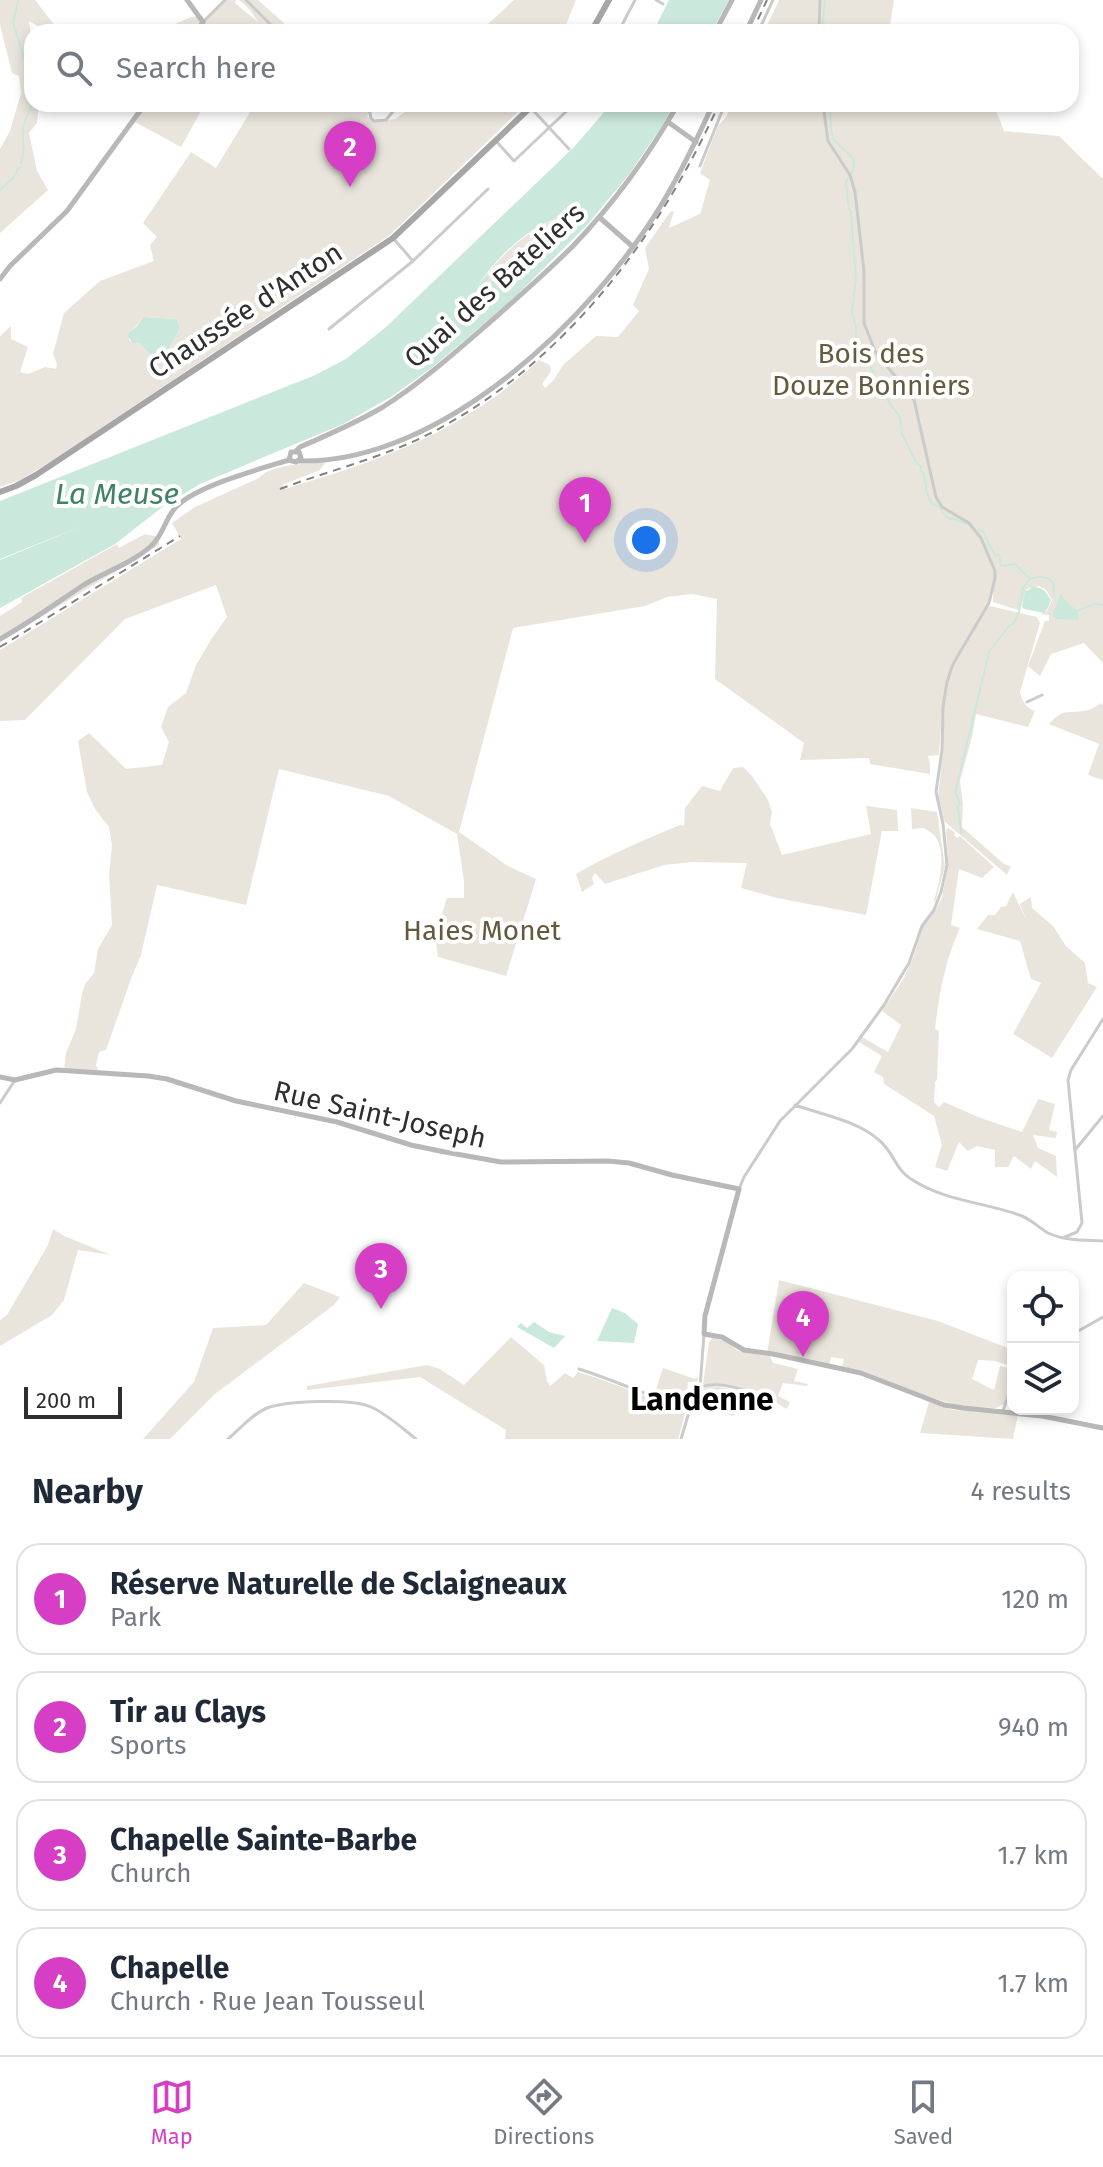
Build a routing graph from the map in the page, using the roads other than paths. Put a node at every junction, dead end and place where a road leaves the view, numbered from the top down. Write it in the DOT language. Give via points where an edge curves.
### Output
graph roads {
  1 [pos="187,0"];
  2 [pos="225,0"];
  3 [pos="246,0"];
  4 [pos="609,0"];
  5 [pos="635,0"];
  6 [pos="656,0"];
  7 [pos="732,0"];
  8 [pos="761,0"];
  9 [pos="773,0"];
  10 [pos="820,0"];
  11 [pos="663,4"];
  12 [pos="203,22"];
  13 [pos="270,24"];
  14 [pos="596,24"];
  15 [pos="623,24"];
  16 [pos="719,24"];
  17 [pos="750,24"];
  18 [pos="762,24"];
  19 [pos="819,24"];
  20 [pos="139,112"];
  21 [pos="370,112"];
  22 [pos="392,112"];
  23 [pos="526,112"];
  24 [pos="537,112"];
  25 [pos="566,112"];
  26 [pos="674,112"];
  27 [pos="709,112"];
  28 [pos="722,112"];
  29 [pos="824,112"];
  30 [pos="668,122"];
  31 [pos="549,128"];
  32 [pos="496,141"];
  33 [pos="696,142"];
  34 [pos="569,149"];
  35 [pos="700,166"];
  36 [pos="488,189"];
  37 [pos="599,217"];
  38 [pos="393,238"];
  39 [pos="632,246"];
  40 [pos="413,261"];
  41 [pos="0,279"];
  42 [pos="329,329"];
  43 [pos="296,451"];
  44 [pos="289,460"];
  45 [pos="299,461"];
  46 [pos="0,492"];
  47 [pos="0,639"];
  48 [pos="1042,695"];
  49 [pos="1027,702"];
  50 [pos="1103,1019"];
  51 [pos="0,1077"];
  52 [pos="15,1080"];
  53 [pos="0,1103"];
  54 [pos="795,1105"];
  55 [pos="1103,1116"];
  56 [pos="1075,1150"];
  57 [pos="739,1189"];
  58 [pos="1061,1238"];
  59 [pos="1103,1241"];
  60 [pos="1103,1317"];
  61 [pos="1079,1331"];
  62 [pos="704,1334"];
  63 [pos="579,1369"];
  64 [pos="700,1387"];
  65 [pos="1007,1399"];
  66 [pos="769,1401"];
  67 [pos="690,1409"];
  68 [pos="1003,1411"];
  69 [pos="1103,1428"];
  70 [pos="228,1439"];
  71 [pos="416,1439"];
  72 [pos="681,1439"];
  1 -- 12 [label="street"];
  2 -- 12 [label="street"];
  3 -- 13 [label="street"];
  4 -- 14 [label="main road"];
  5 -- 15 [label="street"];
  6 -- 11 [label="street"];
  7 -- 16 [label="street"];
  8 -- 17 [label="street"];
  9 -- 18 [label="street"];
  10 -- 19 [label="street"];
  20 -- 41 [label="street" via="67,211"];
  21 -- 22 [label="street" via="374,121 386,120"];
  23 -- 32 [label="main road, Chaussée d'Anton"];
  24 -- 31 [label="street"];
  25 -- 31 [label="street"];
  26 -- 30 [label="street, Quai des Bateliers"];
  27 -- 33 [label="street"];
  28 -- 35 [label="street"];
  29 -- 54 [label="street" via="828,141 855,192 868,335 914,400 938,501 972,526 995,571 989,603 947,682 936,792 947,865 941,892 892,993 852,1049"];
  30 -- 33 [label="street"];
  30 -- 37 [label="street, Quai des Bateliers"];
  31 -- 32 [label="street" via="514,161"];
  31 -- 34 [label="street"];
  32 -- 38 [label="main road, Chaussée d'Anton"];
  33 -- 39 [label="street"];
  36 -- 40 [label="street"];
  37 -- 39 [label="street"];
  37 -- 43 [label="street, Quai des Bateliers" via="436,369 382,407"];
  38 -- 40 [label="street"];
  38 -- 46 [label="main road, Chaussée d'Anton" via="36,475"];
  39 -- 45 [label="street" via="555,334 484,395 378,450"];
  40 -- 42 [label="street"];
  43 -- 44 [label="street"];
  43 -- 45 [label="street"];
  44 -- 45 [label="street"];
  44 -- 47 [label="street" via="180,503 151,546"];
  48 -- 49 [label="street"];
  50 -- 56 [label="street" via="1068,1080"];
  51 -- 52 [label="street"];
  52 -- 53 [label="street"];
  52 -- 57 [label="street, Rue Saint-Joseph" via="56,1070 158,1077 445,1152 501,1162 629,1163"];
  54 -- 57 [label="street"];
  54 -- 58 [label="street" via="871,1134 908,1178 928,1189 1022,1216"];
  55 -- 56 [label="street"];
  56 -- 58 [label="street" via="1082,1223 1077,1232"];
  57 -- 62 [label="street"];
  58 -- 59 [label="street"];
  60 -- 61 [label="street"];
  62 -- 64 [label="street"];
  62 -- 68 [label="street" via="718,1335 744,1350 861,1373 944,1405"];
  63 -- 67 [label="street"];
  64 -- 66 [label="street" via="747,1390"];
  64 -- 67 [label="street"];
  65 -- 68 [label="street"];
  67 -- 72 [label="street"];
  68 -- 69 [label="street"];
  70 -- 71 [label="street" via="269,1407 344,1401 373,1407"];
}
